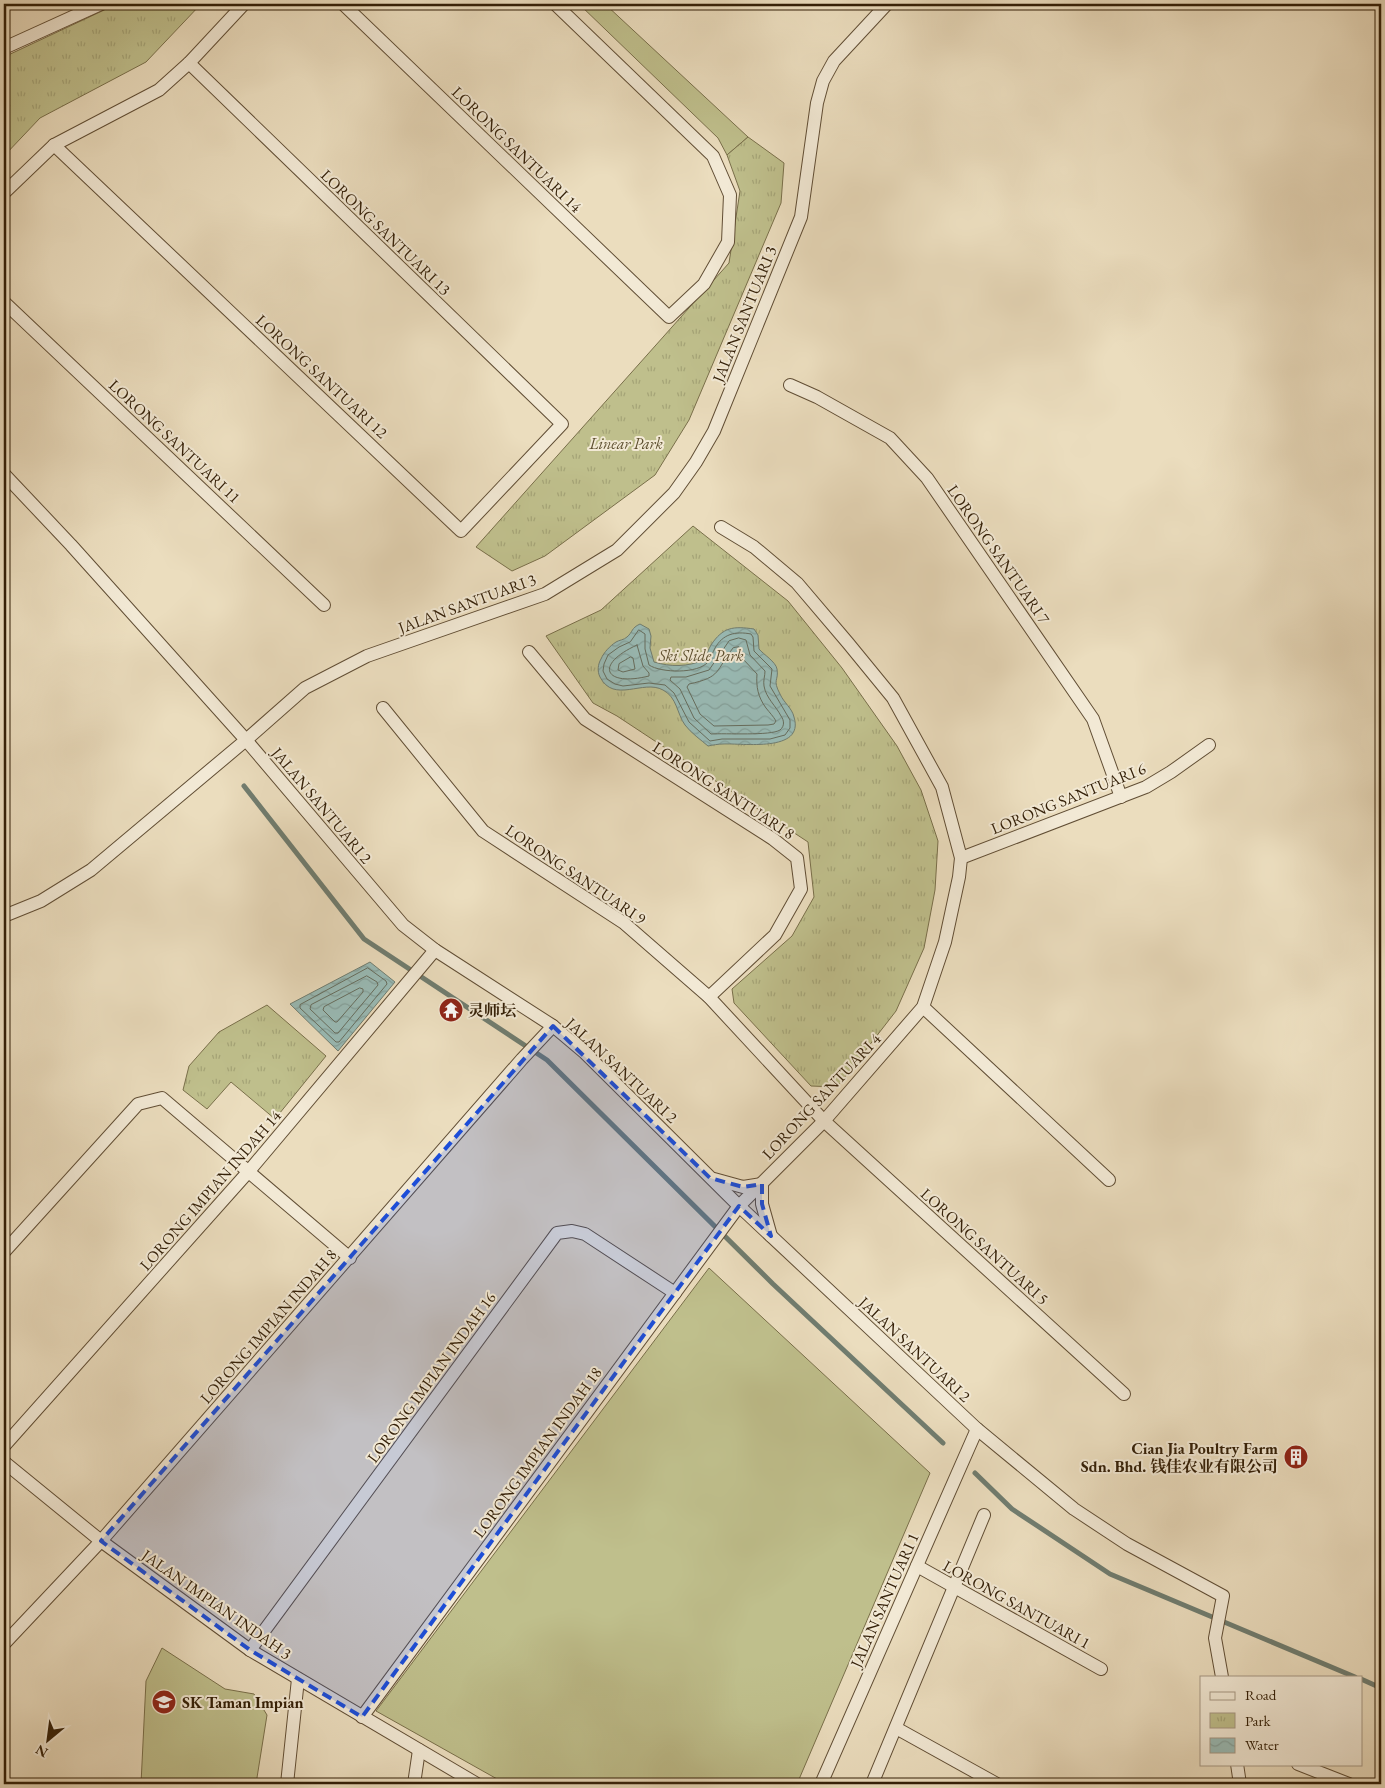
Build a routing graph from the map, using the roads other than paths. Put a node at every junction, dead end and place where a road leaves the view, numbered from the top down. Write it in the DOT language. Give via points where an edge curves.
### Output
graph roads {
  1 [pos="101,4"];
  2 [pos="244,4"];
  3 [pos="343,4"];
  4 [pos="555,4"];
  5 [pos="887,4"];
  6 [pos="4,48"];
  7 [pos="189,63"];
  8 [pos="54,145"];
  9 [pos="4,192"];
  10 [pos="4,302"];
  11 [pos="790,385"];
  12 [pos="562,424"];
  13 [pos="4,474"];
  14 [pos="720,526"];
  15 [pos="324,605"];
  16 [pos="529,652"];
  17 [pos="383,708"];
  18 [pos="246,740"];
  19 [pos="1209,745"];
  20 [pos="1121,797"];
  21 [pos="961,858"];
  22 [pos="4,916"];
  23 [pos="435,950"];
  24 [pos="710,996"];
  25 [pos="924,1007"];
  26 [pos="553,1026"];
  27 [pos="824,1121"];
  28 [pos="249,1171"];
  29 [pos="710,1178"];
  30 [pos="1109,1180"];
  31 [pos="762,1184"];
  32 [pos="740,1206"];
  33 [pos="771,1236"];
  34 [pos="4,1252"];
  35 [pos="350,1258"];
  36 [pos="675,1293"];
  37 [pos="1124,1394"];
  38 [pos="977,1429"];
  39 [pos="4,1446"];
  40 [pos="4,1462"];
  41 [pos="984,1515"];
  42 [pos="101,1541"];
  43 [pos="917,1566"];
  44 [pos="954,1588"];
  45 [pos="4,1644"];
  46 [pos="250,1650"];
  47 [pos="1101,1669"];
  48 [pos="1222,1676"];
  49 [pos="298,1679"];
  50 [pos="362,1717"];
  51 [pos="896,1728"];
  52 [pos="419,1750"];
  53 [pos="1236,1766"];
  54 [pos="1303,1766"];
  55 [pos="287,1784"];
  56 [pos="414,1784"];
  57 [pos="477,1784"];
  58 [pos="821,1784"];
  59 [pos="872,1784"];
  60 [pos="997,1784"];
  61 [pos="1240,1784"];
  62 [pos="1349,1784"];
  1 -- 6 [label="street"];
  2 -- 7 [label="street"];
  3 -- 4 [label="street, LORONG SANTUARI 14" via="669,317 704,284 728,242 730,195 714,156"];
  5 -- 18 [label="street, JALAN SANTUARI 3" via="834,61 824,81 817,103 802,217 714,431 674,493 618,550 545,594 367,656 305,688"];
  7 -- 8 [label="street" via="159,90"];
  7 -- 12 [label="street, LORONG SANTUARI 13"];
  8 -- 9 [label="street"];
  8 -- 12 [label="street, LORONG SANTUARI 12" via="461,531"];
  10 -- 15 [label="street, LORONG SANTUARI 11"];
  11 -- 20 [label="street, LORONG SANTUARI 7" via="890,438 927,478 1092,719"];
  13 -- 18 [label="street, JALAN SANTUARI 2"];
  14 -- 21 [label="street, LORONG SANTUARI 4" via="754,546 797,583 893,698 942,787"];
  16 -- 24 [label="street, LORONG SANTUARI 8" via="585,718 773,839 797,858 801,889 775,935"];
  17 -- 24 [label="street, LORONG SANTUARI 9" via="483,831 624,924"];
  18 -- 22 [label="street, JALAN SANTUARI 3" via="91,870 40,901"];
  18 -- 23 [label="street, JALAN SANTUARI 2" via="403,925"];
  19 -- 20 [label="street, LORONG SANTUARI 6" via="1171,772"];
  20 -- 21 [label="street, LORONG SANTUARI 6"];
  21 -- 25 [label="street, LORONG SANTUARI 4" via="945,942"];
  23 -- 26 [label="street, JALAN SANTUARI 2"];
  23 -- 28 [label="street, LORONG IMPIAN INDAH 14"];
  24 -- 27 [label="street, LORONG SANTUARI 9"];
  25 -- 27 [label="street, LORONG SANTUARI 4"];
  25 -- 30 [label="street"];
  26 -- 29 [label="street, JALAN SANTUARI 2" via="627,1093"];
  26 -- 35 [label="street, LORONG IMPIAN INDAH 8"];
  27 -- 31 [label="street, LORONG SANTUARI 4"];
  27 -- 37 [label="street, LORONG SANTUARI 5"];
  28 -- 34 [label="street" via="162,1098 138,1104"];
  28 -- 35 [label="street"];
  28 -- 39 [label="street, LORONG IMPIAN INDAH 14"];
  29 -- 31 [label="street" via="743,1187"];
  29 -- 32 [label="street, JALAN SANTUARI 2"];
  31 -- 32 [label="street, LORONG SANTUARI 4"];
  31 -- 33 [label="street" via="762,1204"];
  32 -- 33 [label="street, JALAN SANTUARI 2"];
  32 -- 36 [label="street, LORONG IMPIAN INDAH 18"];
  33 -- 38 [label="street, JALAN SANTUARI 2"];
  35 -- 42 [label="street, LORONG IMPIAN INDAH 8"];
  36 -- 46 [label="street, LORONG IMPIAN INDAH 16" via="585,1234 572,1231 557,1233"];
  36 -- 50 [label="street, LORONG IMPIAN INDAH 18"];
  38 -- 43 [label="street, JALAN SANTUARI 1"];
  38 -- 48 [label="street, JALAN SANTUARI 2" via="1074,1509 1127,1544 1223,1596 1215,1638"];
  40 -- 42 [label="street, JALAN IMPIAN INDAH 3"];
  41 -- 44 [label="street"];
  42 -- 45 [label="street, LORONG IMPIAN INDAH 8"];
  42 -- 46 [label="street, JALAN IMPIAN INDAH 3"];
  43 -- 44 [label="street, LORONG SANTUARI 1"];
  43 -- 58 [label="street, JALAN SANTUARI 1"];
  44 -- 47 [label="street, LORONG SANTUARI 1"];
  44 -- 51 [label="street"];
  46 -- 49 [label="street, JALAN IMPIAN INDAH 3"];
  49 -- 50 [label="street, JALAN IMPIAN INDAH 3"];
  49 -- 55 [label="street"];
  50 -- 52 [label="street, JALAN IMPIAN INDAH 3"];
  51 -- 59 [label="street"];
  51 -- 60 [label="street"];
  52 -- 56 [label="street"];
  52 -- 57 [label="street, JALAN IMPIAN INDAH 3"];
  53 -- 61 [label="street"];
  54 -- 62 [label="street"];
}
